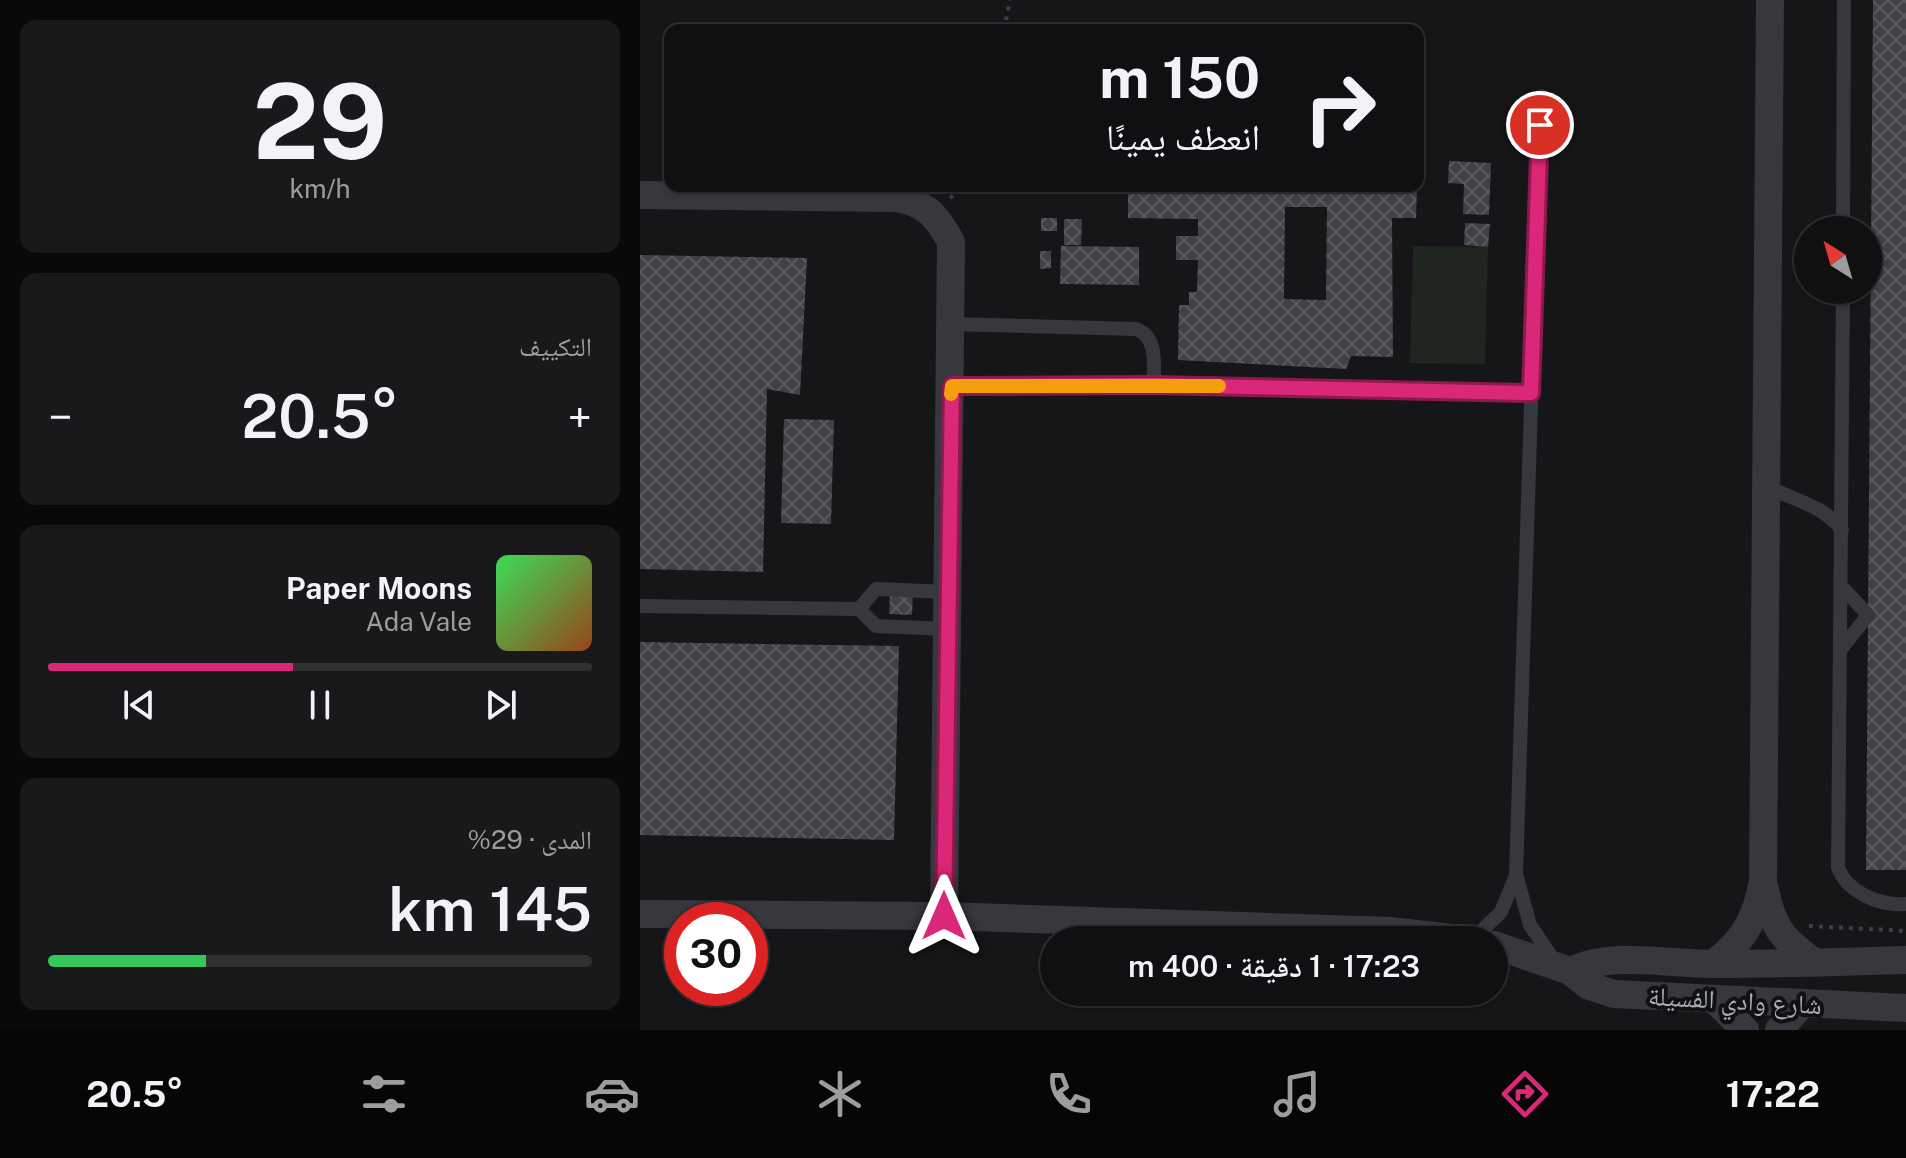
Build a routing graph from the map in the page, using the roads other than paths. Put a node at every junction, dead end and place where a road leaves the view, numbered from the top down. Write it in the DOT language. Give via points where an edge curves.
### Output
graph roads {
  1 [pos="1770,0"];
  2 [pos="1844,0"];
  3 [pos="1541,96"];
  4 [pos="640,195"];
  5 [pos="1843,216"];
  6 [pos="1843,304"];
  7 [pos="950,324"];
  8 [pos="1154,385"];
  9 [pos="952,386"];
  10 [pos="1531,393"];
  11 [pos="1767,486"];
  12 [pos="1842,530"];
  13 [pos="1843,588"];
  14 [pos="948,592"];
  15 [pos="640,606"];
  16 [pos="859,609"];
  17 [pos="946,629"];
  18 [pos="1841,649"];
  19 [pos="1516,874"];
  20 [pos="1763,881"];
  21 [pos="1906,904"];
  22 [pos="640,914"];
  23 [pos="944,916"];
  24 [pos="1241,926"];
  25 [pos="1486,926"];
  26 [pos="1508,950"];
  27 [pos="1906,960"];
  28 [pos="1815,963"];
  29 [pos="1713,964"];
  30 [pos="1566,970"];
  31 [pos="1716,1001"];
  32 [pos="1802,1004"];
  33 [pos="1906,1008"];
  34 [pos="1745,1030"];
  35 [pos="1779,1030"];
  1 -- 11 [label="street"];
  2 -- 5 [label="lane"];
  3 -- 10 [label="lane"];
  4 -- 7 [label="street" via="920,202 951,242"];
  6 -- 12 [label="lane"];
  7 -- 8 [label="lane" via="1136,329 1152,343"];
  7 -- 9 [label="street"];
  8 -- 9 [label="lane"];
  8 -- 10 [label="lane"];
  9 -- 14 [label="street"];
  10 -- 19 [label="lane"];
  11 -- 12 [label="lane" via="1812,504"];
  11 -- 20 [label="street"];
  12 -- 13 [label="lane"];
  13 -- 18 [label="lane"];
  13 -- 18 [label="lane" via="1868,615"];
  14 -- 16 [label="lane" via="876,589"];
  14 -- 17 [label="street"];
  15 -- 16 [label="lane"];
  16 -- 17 [label="lane" via="876,626"];
  17 -- 23 [label="street"];
  18 -- 21 [label="lane" via="1838,868 1860,893"];
  19 -- 25 [label="lane" via="1501,912"];
  19 -- 30 [label="lane" via="1530,925"];
  20 -- 28 [label="street" via="1770,917"];
  20 -- 29 [label="street" via="1748,930"];
  22 -- 23 [label="street"];
  23 -- 24 [label="street"];
  26 -- 30 [label="street, شارع وادي الفسيلة"];
  27 -- 28 [label="street, شارع وادي الفسيلة"];
  28 -- 29 [label="street, شارع وادي الفسيلة"];
  29 -- 30 [label="street, شارع وادي الفسيلة" via="1616,961"];
  30 -- 31 [label="street, شارع وادي الفسيلة" via="1589,986 1614,994"];
  31 -- 32 [label="street, شارع وادي الفسيلة"];
  31 -- 34 [label="street"];
  32 -- 33 [label="street, شارع وادي الفسيلة"];
  32 -- 35 [label="street"];
}
